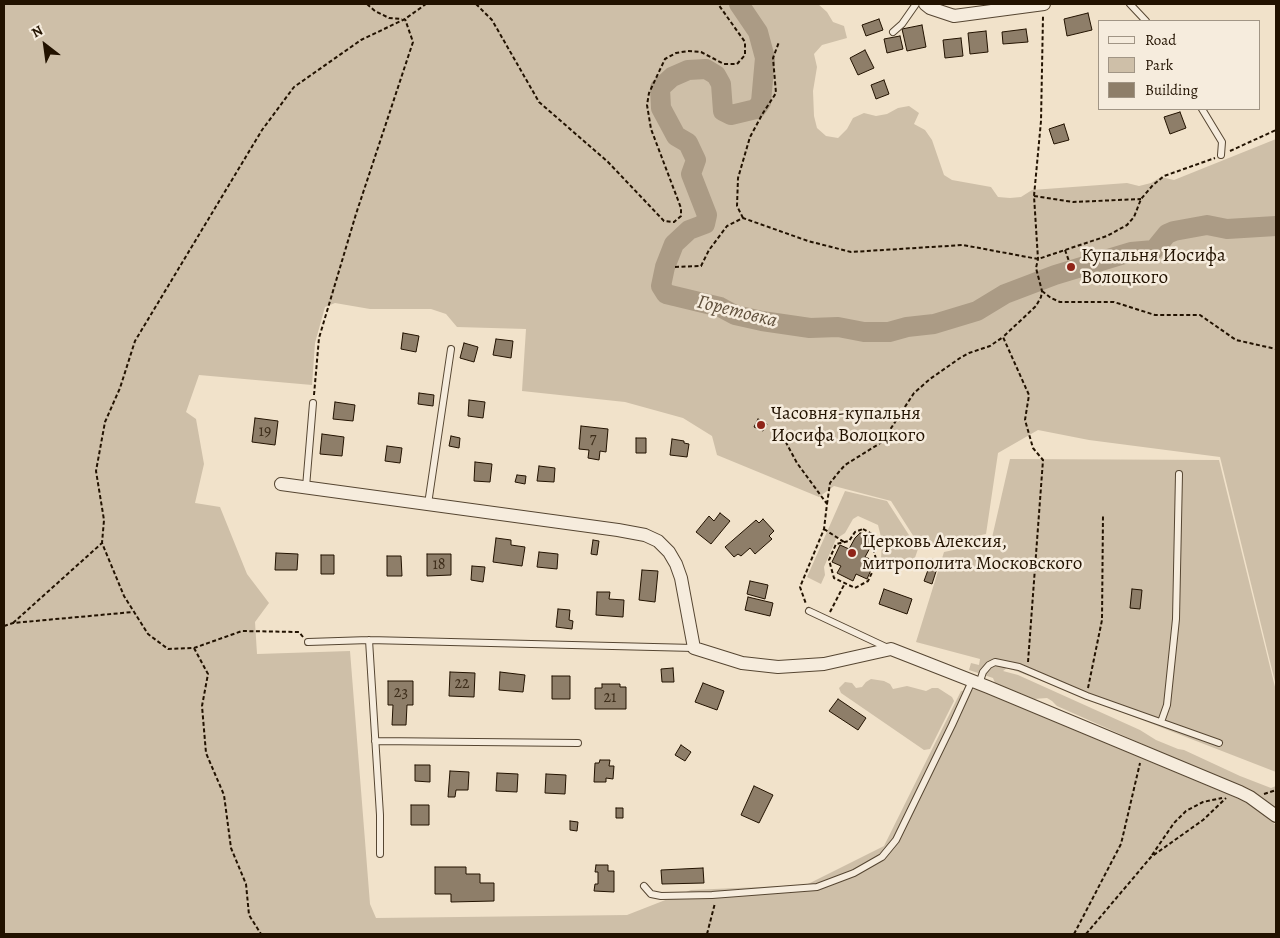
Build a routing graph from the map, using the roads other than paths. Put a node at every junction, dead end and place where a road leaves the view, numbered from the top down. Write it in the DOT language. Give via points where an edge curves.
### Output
graph roads {
  1 [pos="916,4"];
  2 [pos="925,4"];
  3 [pos="1044,4"];
  4 [pos="1130,4"];
  5 [pos="1145,20"];
  6 [pos="893,32"];
  7 [pos="1203,110"];
  8 [pos="1221,155"];
  9 [pos="451,350"];
  10 [pos="313,403"];
  11 [pos="1179,474"];
  12 [pos="281,484"];
  13 [pos="306,487"];
  14 [pos="428,504"];
  15 [pos="809,611"];
  16 [pos="368,640"];
  17 [pos="308,642"];
  18 [pos="694,648"];
  19 [pos="891,649"];
  20 [pos="975,682"];
  21 [pos="1161,722"];
  22 [pos="375,741"];
  23 [pos="1219,743"];
  24 [pos="578,744"];
  25 [pos="1276,816"];
  26 [pos="380,854"];
  27 [pos="644,886"];
  1 -- 6 [label="lane"];
  2 -- 3 [label="street" via="954,16"];
  4 -- 5 [label="lane"];
  7 -- 8 [label="lane" via="1222,142"];
  9 -- 14 [label="lane"];
  10 -- 13 [label="lane"];
  11 -- 21 [label="lane" via="1176,619 1167,705"];
  12 -- 13 [label="street"];
  13 -- 14 [label="street"];
  14 -- 18 [label="street" via="618,530 658,540 670,552 681,578"];
  15 -- 19 [label="lane"];
  16 -- 17 [label="lane"];
  16 -- 18 [label="lane"];
  16 -- 22 [label="lane"];
  18 -- 19 [label="street" via="742,663 778,667 824,664"];
  19 -- 20 [label="street"];
  20 -- 21 [label="lane" via="995,662 1027,670 1087,696"];
  20 -- 25 [label="street" via="1250,797"];
  20 -- 27 [label="lane" via="896,840 882,857 854,873 817,887 661,896 651,894"];
  21 -- 23 [label="lane"];
  22 -- 24 [label="lane"];
  22 -- 26 [label="lane"];
}
